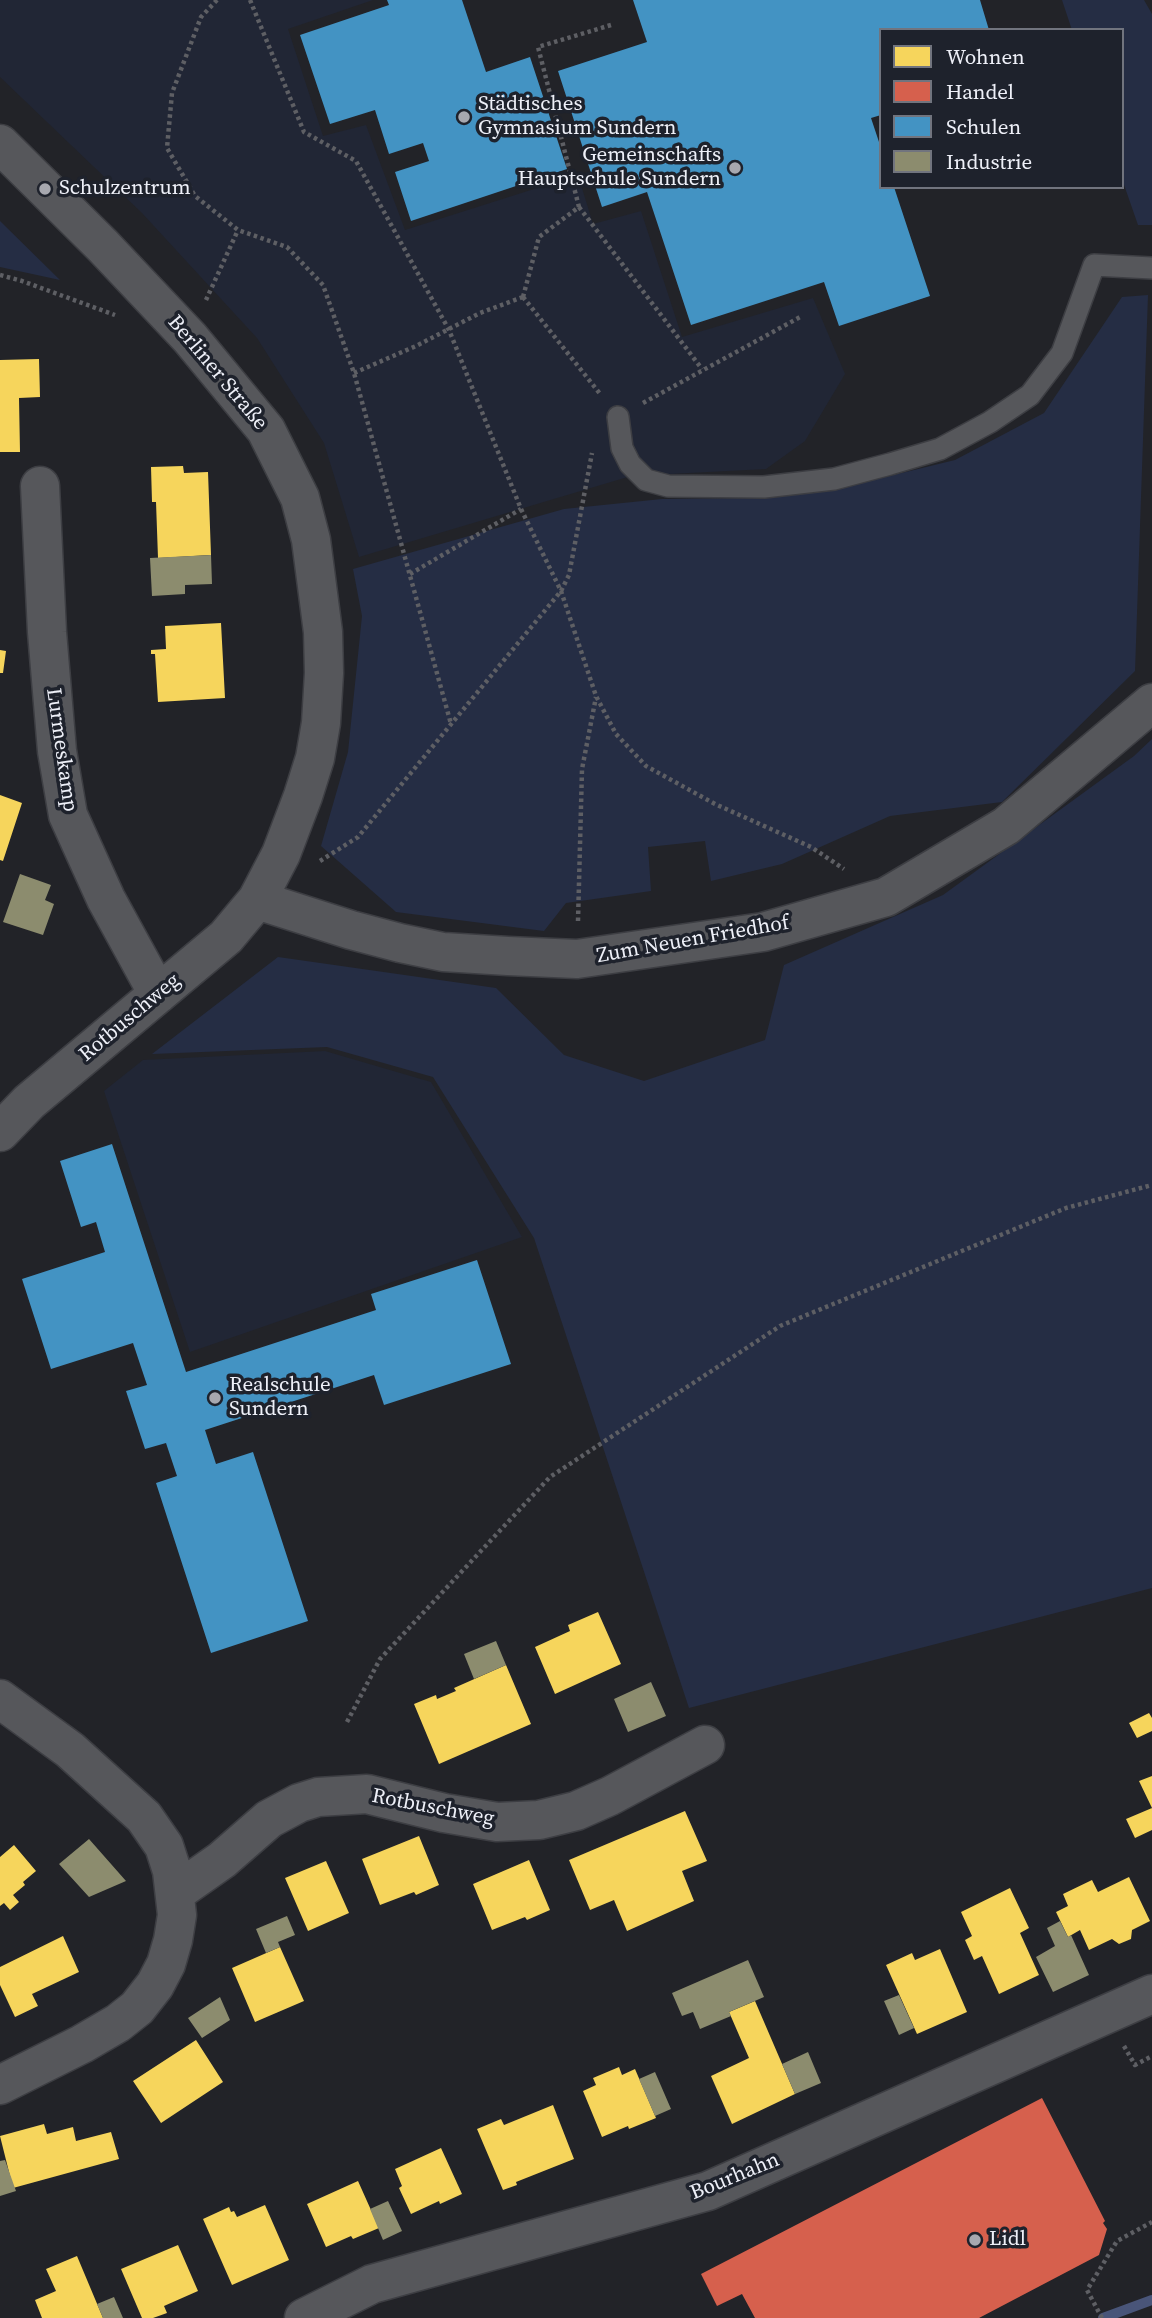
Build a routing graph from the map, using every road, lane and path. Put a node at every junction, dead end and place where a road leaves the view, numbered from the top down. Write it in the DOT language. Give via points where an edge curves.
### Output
graph roads {
  1 [pos="217,0"];
  2 [pos="250,0"];
  3 [pos="611,25"];
  4 [pos="0,144"];
  5 [pos="579,207"];
  6 [pos="238,230"];
  7 [pos="1152,268"];
  8 [pos="218,273"];
  9 [pos="0,275"];
  10 [pos="523,297"];
  11 [pos="802,316"];
  12 [pos="120,317"];
  13 [pos="449,330"];
  14 [pos="702,369"];
  15 [pos="354,373"];
  16 [pos="618,417"];
  17 [pos="40,486"];
  18 [pos="521,509"];
  19 [pos="410,574"];
  20 [pos="561,591"];
  21 [pos="596,696"];
  22 [pos="1152,703"];
  23 [pos="451,724"];
  24 [pos="358,837"];
  25 [pos="886,897"];
  26 [pos="257,900"];
  27 [pos="577,959"];
  28 [pos="158,994"];
  29 [pos="0,1132"];
  30 [pos="1152,1185"];
  31 [pos="0,1699"];
  32 [pos="347,1721"];
  33 [pos="705,1745"];
  34 [pos="175,1893"];
  35 [pos="1152,1994"];
  36 [pos="1152,2056"];
  37 [pos="1132,2061"];
  38 [pos="0,2085"];
  39 [pos="1152,2222"];
  40 [pos="304,2318"];
  41 [pos="1102,2318"];
  1 -- 6 [label="path" via="201,17 173,93 167,148 194,197"];
  2 -- 13 [label="path" via="304,132 356,161"];
  3 -- 5 [label="path" via="538,47"];
  4 -- 26 [label="street, Berliner Straße" via="190,338 266,430 300,498 311,540 323,632 321,723 303,796"];
  5 -- 10 [label="path" via="540,237"];
  5 -- 14 [label="path"];
  6 -- 8 [label="path"];
  6 -- 15 [label="path" via="287,247 323,285"];
  7 -- 16 [label="lane" via="1094,265 1062,353 1030,395 940,449 879,467 834,479 764,487 668,486 646,480 630,464 622,448"];
  9 -- 12 [label="path"];
  10 -- 13 [label="path"];
  10 -- 16 [label="path"];
  11 -- 14 [label="path"];
  13 -- 15 [label="path"];
  13 -- 18 [label="path"];
  14 -- 16 [label="path"];
  15 -- 19 [label="path"];
  16 -- 20 [label="path" via="600,432 591,455 569,575"];
  17 -- 28 [label="street, Lurmeskamp" via="57,751 68,815 106,899"];
  18 -- 19 [label="path"];
  18 -- 20 [label="path"];
  19 -- 23 [label="path"];
  20 -- 21 [label="path"];
  20 -- 23 [label="path"];
  21 -- 25 [label="path" via="615,734 646,766 811,848"];
  21 -- 27 [label="path" via="582,769"];
  22 -- 25 [label="street, Zum Neuen Friedhof" via="1006,826"];
  23 -- 24 [label="path"];
  25 -- 27 [label="street, Zum Neuen Friedhof" via="763,932"];
  26 -- 27 [label="street, Zum Neuen Friedhof" via="351,930 443,952"];
  26 -- 28 [label="street, Rotbuschweg" via="226,937"];
  28 -- 29 [label="street, Rotbuschweg" via="29,1102"];
  30 -- 32 [label="path" via="1066,1208 780,1326 550,1477 380,1659"];
  31 -- 34 [label="street" via="70,1750 144,1817 164,1846"];
  33 -- 34 [label="street, Rotbuschweg" via="610,1796 539,1820 497,1822 367,1794 318,1797 270,1819"];
  34 -- 38 [label="street" via="177,1915 166,1964 136,2008 82,2045"];
  35 -- 40 [label="street, Bourhahn" via="708,2191 372,2284"];
  36 -- 37 [label="path" via="1135,2065"];
  39 -- 41 [label="path" via="1117,2241 1087,2290"];
}
